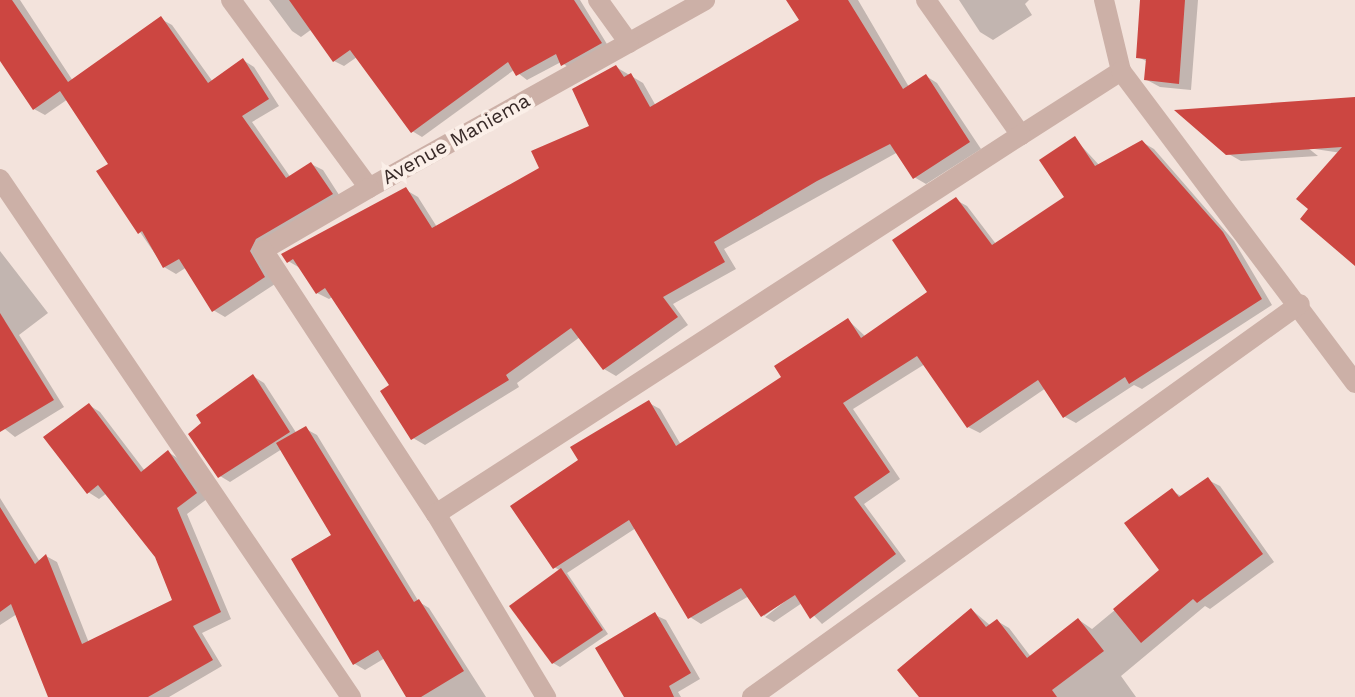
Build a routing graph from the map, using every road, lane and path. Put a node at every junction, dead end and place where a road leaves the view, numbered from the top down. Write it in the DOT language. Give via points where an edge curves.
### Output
graph roads {
  1 [pos="231,0"];
  2 [pos="598,0"];
  3 [pos="705,0"];
  4 [pos="926,0"];
  5 [pos="1104,0"];
  6 [pos="629,43"];
  7 [pos="1121,71"];
  8 [pos="1021,135"];
  9 [pos="0,179"];
  10 [pos="369,188"];
  11 [pos="1300,304"];
  12 [pos="1355,383"];
  13 [pos="436,514"];
  14 [pos="351,697"];
  15 [pos="546,697"];
  16 [pos="752,697"];
  1 -- 10 [label="street, Avenue Maniema"];
  2 -- 6 [label="street"];
  3 -- 6 [label="street, Avenue Maniema"];
  4 -- 8 [label="street"];
  5 -- 7 [label="street"];
  6 -- 10 [label="street, Avenue Maniema"];
  7 -- 8 [label="street"];
  7 -- 11 [label="street"];
  8 -- 13 [label="street"];
  9 -- 14 [label="street"];
  10 -- 13 [label="street" via="263,250"];
  11 -- 12 [label="street"];
  11 -- 16 [label="street"];
  13 -- 15 [label="street"];
}
